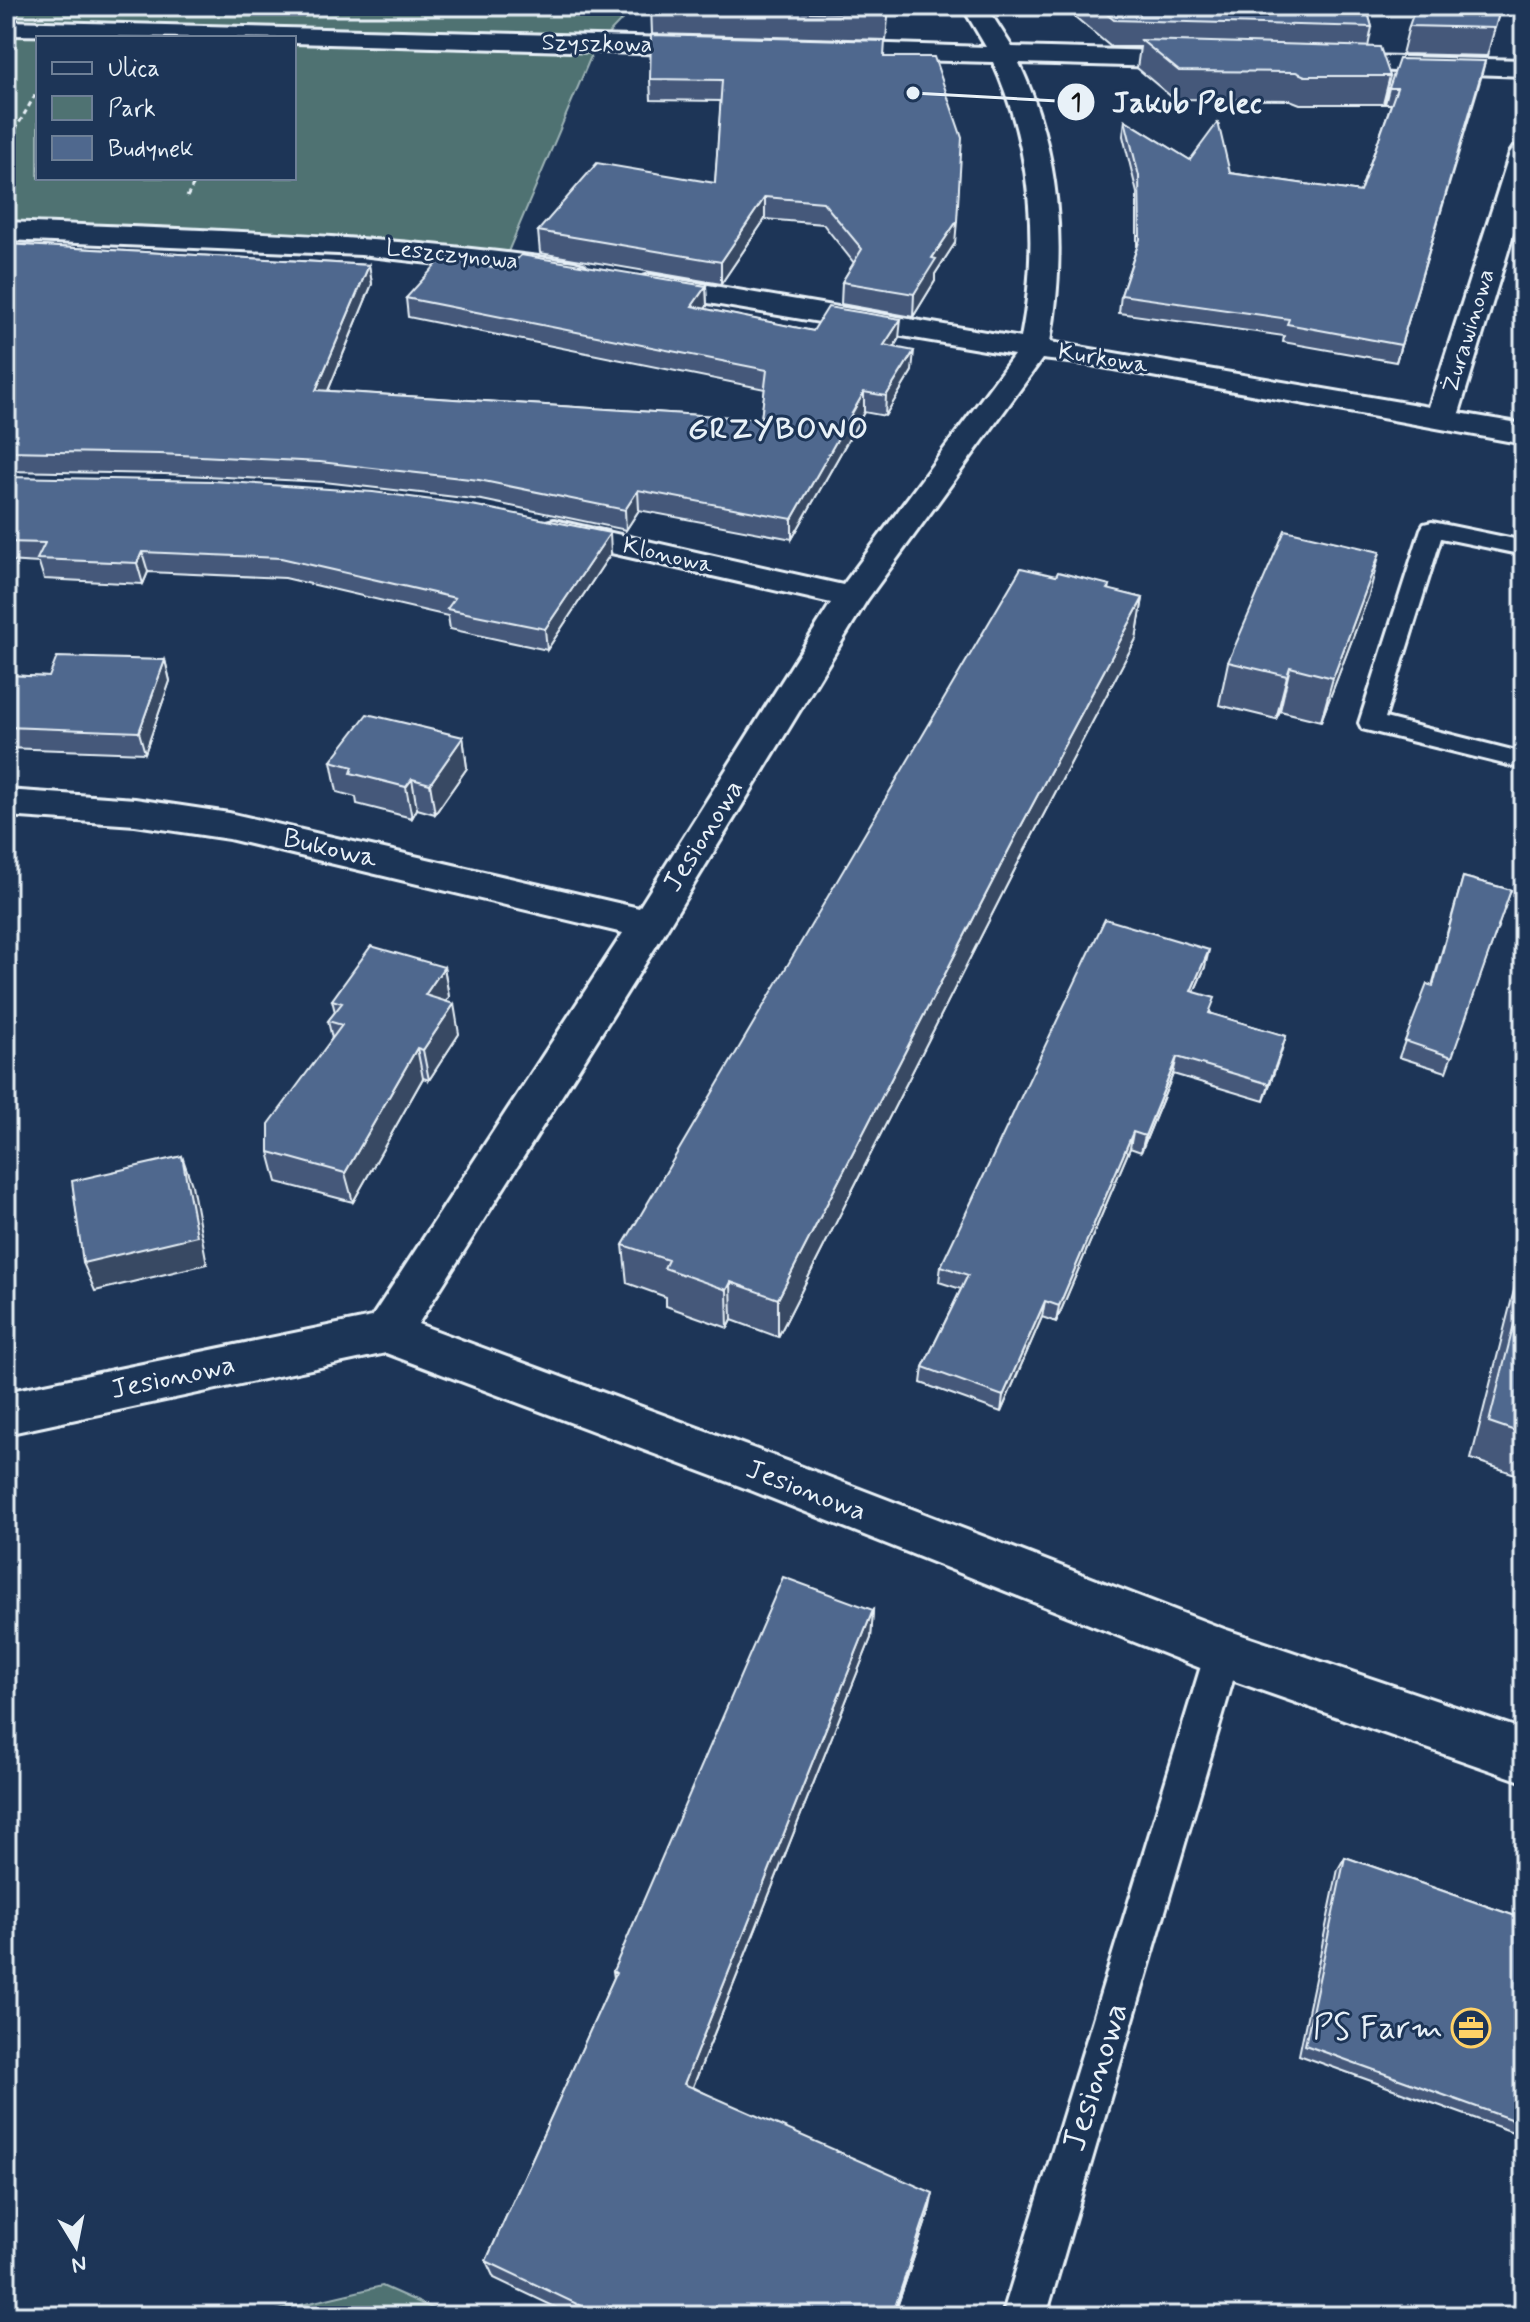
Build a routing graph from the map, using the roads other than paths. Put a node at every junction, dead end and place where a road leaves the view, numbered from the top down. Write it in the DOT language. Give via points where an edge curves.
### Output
graph roads {
  1 [pos="974,6"];
  2 [pos="6,28"];
  3 [pos="742,48"];
  4 [pos="804,49"];
  5 [pos="1004,54"];
  6 [pos="1225,60"];
  7 [pos="1303,62"];
  8 [pos="1524,68"];
  9 [pos="1524,153"];
  10 [pos="6,231"];
  11 [pos="1034,349"];
  12 [pos="1442,417"];
  13 [pos="1524,434"];
  14 [pos="521,522"];
  15 [pos="1524,548"];
  16 [pos="852,597"];
  17 [pos="1524,761"];
  18 [pos="6,803"];
  19 [pos="649,925"];
  20 [pos="387,1333"];
  21 [pos="6,1413"];
  22 [pos="1223,1653"];
  23 [pos="1524,1756"];
  24 [pos="1024,2316"];
  1 -- 5 [label="street, Kurkowa"];
  2 -- 3 [label="street, Szyszkowa"];
  4 -- 5 [label="street"];
  5 -- 6 [label="street"];
  5 -- 11 [label="street, Kurkowa" via="1030,134 1045,221 1047,270"];
  7 -- 8 [label="street"];
  9 -- 12 [label="street, Żurawinowa"];
  10 -- 11 [label="street, Leszczynowa" via="385,248 505,259"];
  11 -- 12 [label="street, Kurkowa"];
  11 -- 16 [label="street, Jesionowa"];
  12 -- 13 [label="street, Kurkowa"];
  14 -- 16 [label="street, Klonowa"];
  15 -- 17 [label="lane" via="1432,529 1371,723"];
  16 -- 19 [label="street, Jesionowa"];
  18 -- 19 [label="street, Bukowa" via="135,812 229,826"];
  19 -- 20 [label="street, Jesionowa"];
  20 -- 21 [label="street, Jesionowa"];
  20 -- 22 [label="street, Jesionowa"];
  22 -- 23 [label="street, Jesionowa"];
  22 -- 24 [label="lane, Jesionowa"];
}
